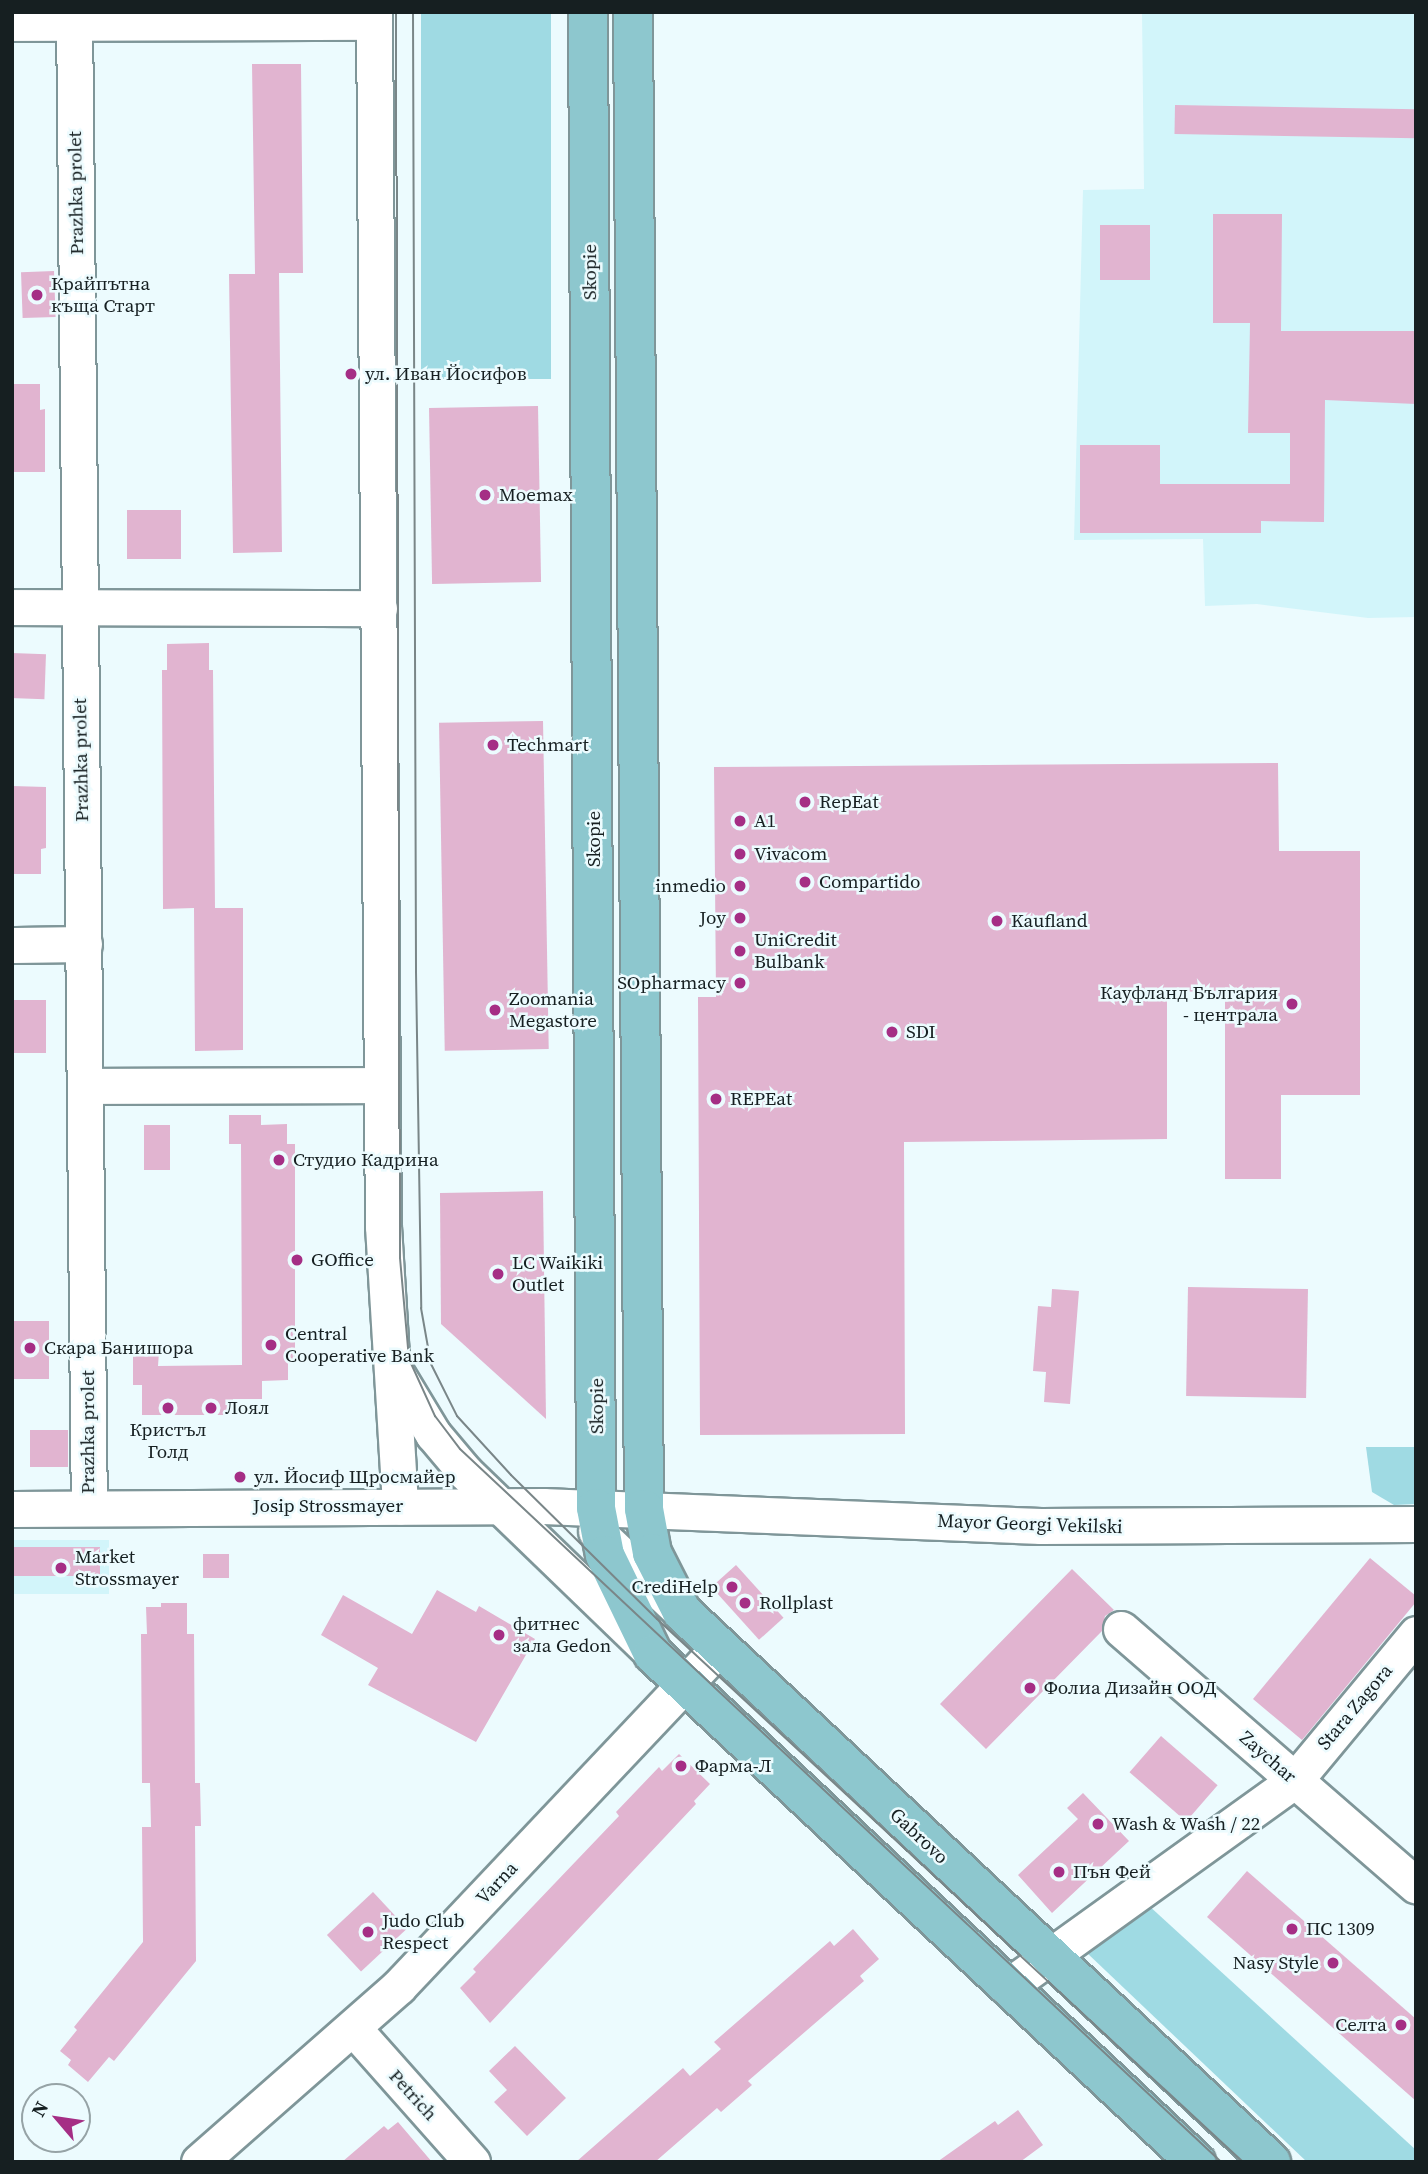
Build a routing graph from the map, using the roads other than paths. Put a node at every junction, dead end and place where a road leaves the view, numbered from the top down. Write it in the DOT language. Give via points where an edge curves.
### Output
graph roads {
  1 [pos="589,12"];
  2 [pos="633,12"];
  3 [pos="74,17"];
  4 [pos="374,17"];
  5 [pos="12,23"];
  6 [pos="12,607"];
  7 [pos="80,608"];
  8 [pos="379,608"];
  9 [pos="84,944"];
  10 [pos="12,945"];
  11 [pos="85,1086"];
  12 [pos="382,1086"];
  13 [pos="391,1365"];
  14 [pos="400,1506"];
  15 [pos="500,1506"];
  16 [pos="89,1508"];
  17 [pos="12,1509"];
  18 [pos="644,1509"];
  19 [pos="589,1517"];
  20 [pos="1416,1524"];
  21 [pos="682,1612"];
  22 [pos="1121,1629"];
  23 [pos="1416,1634"];
  24 [pos="719,1648"];
  25 [pos="653,1654"];
  26 [pos="685,1685"];
  27 [pos="1294,1780"];
  28 [pos="1416,1885"];
  29 [pos="1049,1957"];
  30 [pos="1007,1987"];
  31 [pos="354,2029"];
  32 [pos="199,2162"];
  33 [pos="472,2162"];
  34 [pos="1196,2162"];
  35 [pos="1271,2162"];
  1 -- 19 [label="main road, Skopie"];
  2 -- 18 [label="main road"];
  3 -- 4 [label="street"];
  3 -- 5 [label="street"];
  3 -- 7 [label="street, Prazhka prolet"];
  4 -- 8 [label="street"];
  6 -- 7 [label="street"];
  7 -- 8 [label="street"];
  7 -- 9 [label="street, Prazhka prolet"];
  8 -- 12 [label="street"];
  9 -- 10 [label="street"];
  9 -- 11 [label="street, Prazhka prolet"];
  11 -- 12 [label="street"];
  11 -- 16 [label="street, Prazhka prolet"];
  12 -- 13 [label="street" via="384,1291"];
  13 -- 14 [label="street"];
  13 -- 15 [label="street" via="433,1434"];
  14 -- 15 [label="street, Josip Strossmayer"];
  14 -- 16 [label="street, Josip Strossmayer"];
  15 -- 19 [label="street, Josip Strossmayer"];
  15 -- 25 [label="street"];
  16 -- 17 [label="street, Josip Strossmayer"];
  18 -- 19 [label="street, Josip Strossmayer"];
  18 -- 20 [label="street, Mayor Georgi Vekilski" via="1089,1527"];
  18 -- 21 [label="main road" via="652,1553"];
  19 -- 21 [label="street, Gabrovo"];
  19 -- 25 [label="main road, Skopie" via="618,1591"];
  21 -- 24 [label="main road, Gabrovo"];
  22 -- 27 [label="street, Zaychar"];
  23 -- 27 [label="street, Stara Zagora"];
  24 -- 26 [label="street, Varna"];
  24 -- 29 [label="main road, Gabrovo"];
  25 -- 26 [label="main road"];
  26 -- 30 [label="main road"];
  26 -- 31 [label="street, Varna"];
  27 -- 28 [label="street, Zaychar"];
  27 -- 29 [label="street, Stara Zagora"];
  29 -- 30 [label="street, Stara Zagora"];
  29 -- 35 [label="main road, Gabrovo"];
  30 -- 34 [label="main road"];
  31 -- 32 [label="street, Varna"];
  31 -- 33 [label="street, Petrich"];
}
